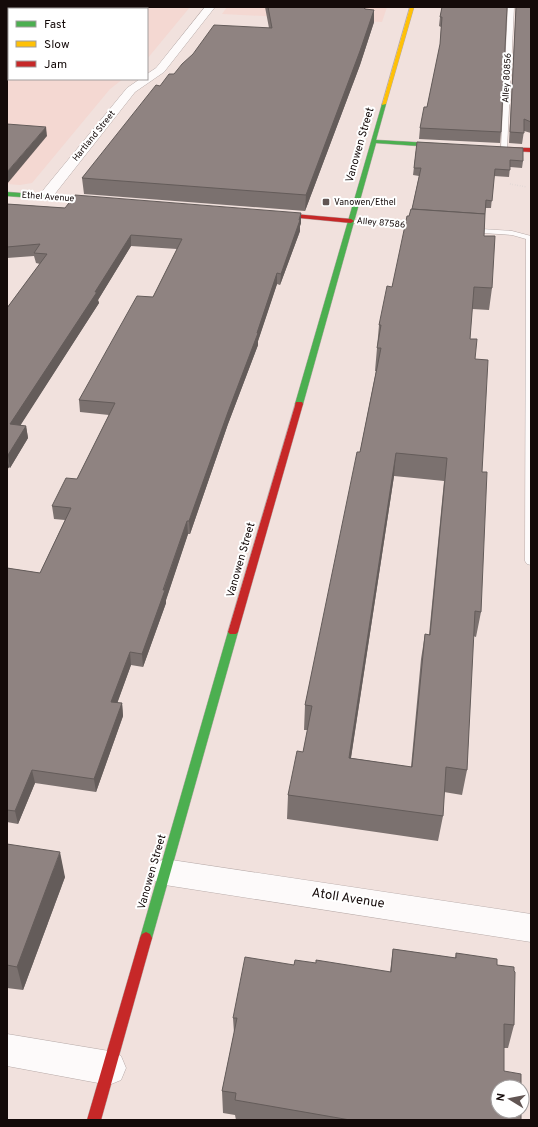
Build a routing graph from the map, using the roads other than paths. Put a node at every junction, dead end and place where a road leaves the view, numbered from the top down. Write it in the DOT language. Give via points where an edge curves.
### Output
graph roads {
  1 [pos="210,7"];
  2 [pos="412,7"];
  3 [pos="511,7"];
  4 [pos="148,78"];
  5 [pos="146,80"];
  6 [pos="374,141"];
  7 [pos="459,146"];
  8 [pos="481,148"];
  9 [pos="504,149"];
  10 [pos="531,150"];
  11 [pos="7,194"];
  12 [pos="45,197"];
  13 [pos="114,202"];
  14 [pos="263,213"];
  15 [pos="351,221"];
  16 [pos="430,227"];
  17 [pos="460,229"];
  18 [pos="531,238"];
  19 [pos="531,561"];
  20 [pos="165,872"];
  21 [pos="531,928"];
  22 [pos="7,1050"];
  23 [pos="109,1068"];
  24 [pos="94,1120"];
  1 -- 4 [label="street, Hartland Street" via="160,70"];
  2 -- 6 [label="main road, Vanowen Street"];
  3 -- 9 [label="lane, Alley 80856"];
  5 -- 12 [label="street, Hartland Street" via="131,90"];
  6 -- 7 [label="main road"];
  6 -- 15 [label="main road, Vanowen Street"];
  8 -- 9 [label="main road"];
  9 -- 10 [label="main road"];
  11 -- 12 [label="main road, Ethel Avenue"];
  12 -- 13 [label="main road, Ethel Avenue"];
  14 -- 15 [label="main road"];
  15 -- 16 [label="lane, Alley 87586"];
  15 -- 20 [label="main road, Vanowen Street"];
  17 -- 18 [label="lane" via="512,233"];
  18 -- 19 [label="lane"];
  20 -- 21 [label="street, Atoll Avenue"];
  20 -- 23 [label="main road, Vanowen Street"];
  22 -- 23 [label="street"];
  23 -- 24 [label="main road, Vanowen Street"];
}
